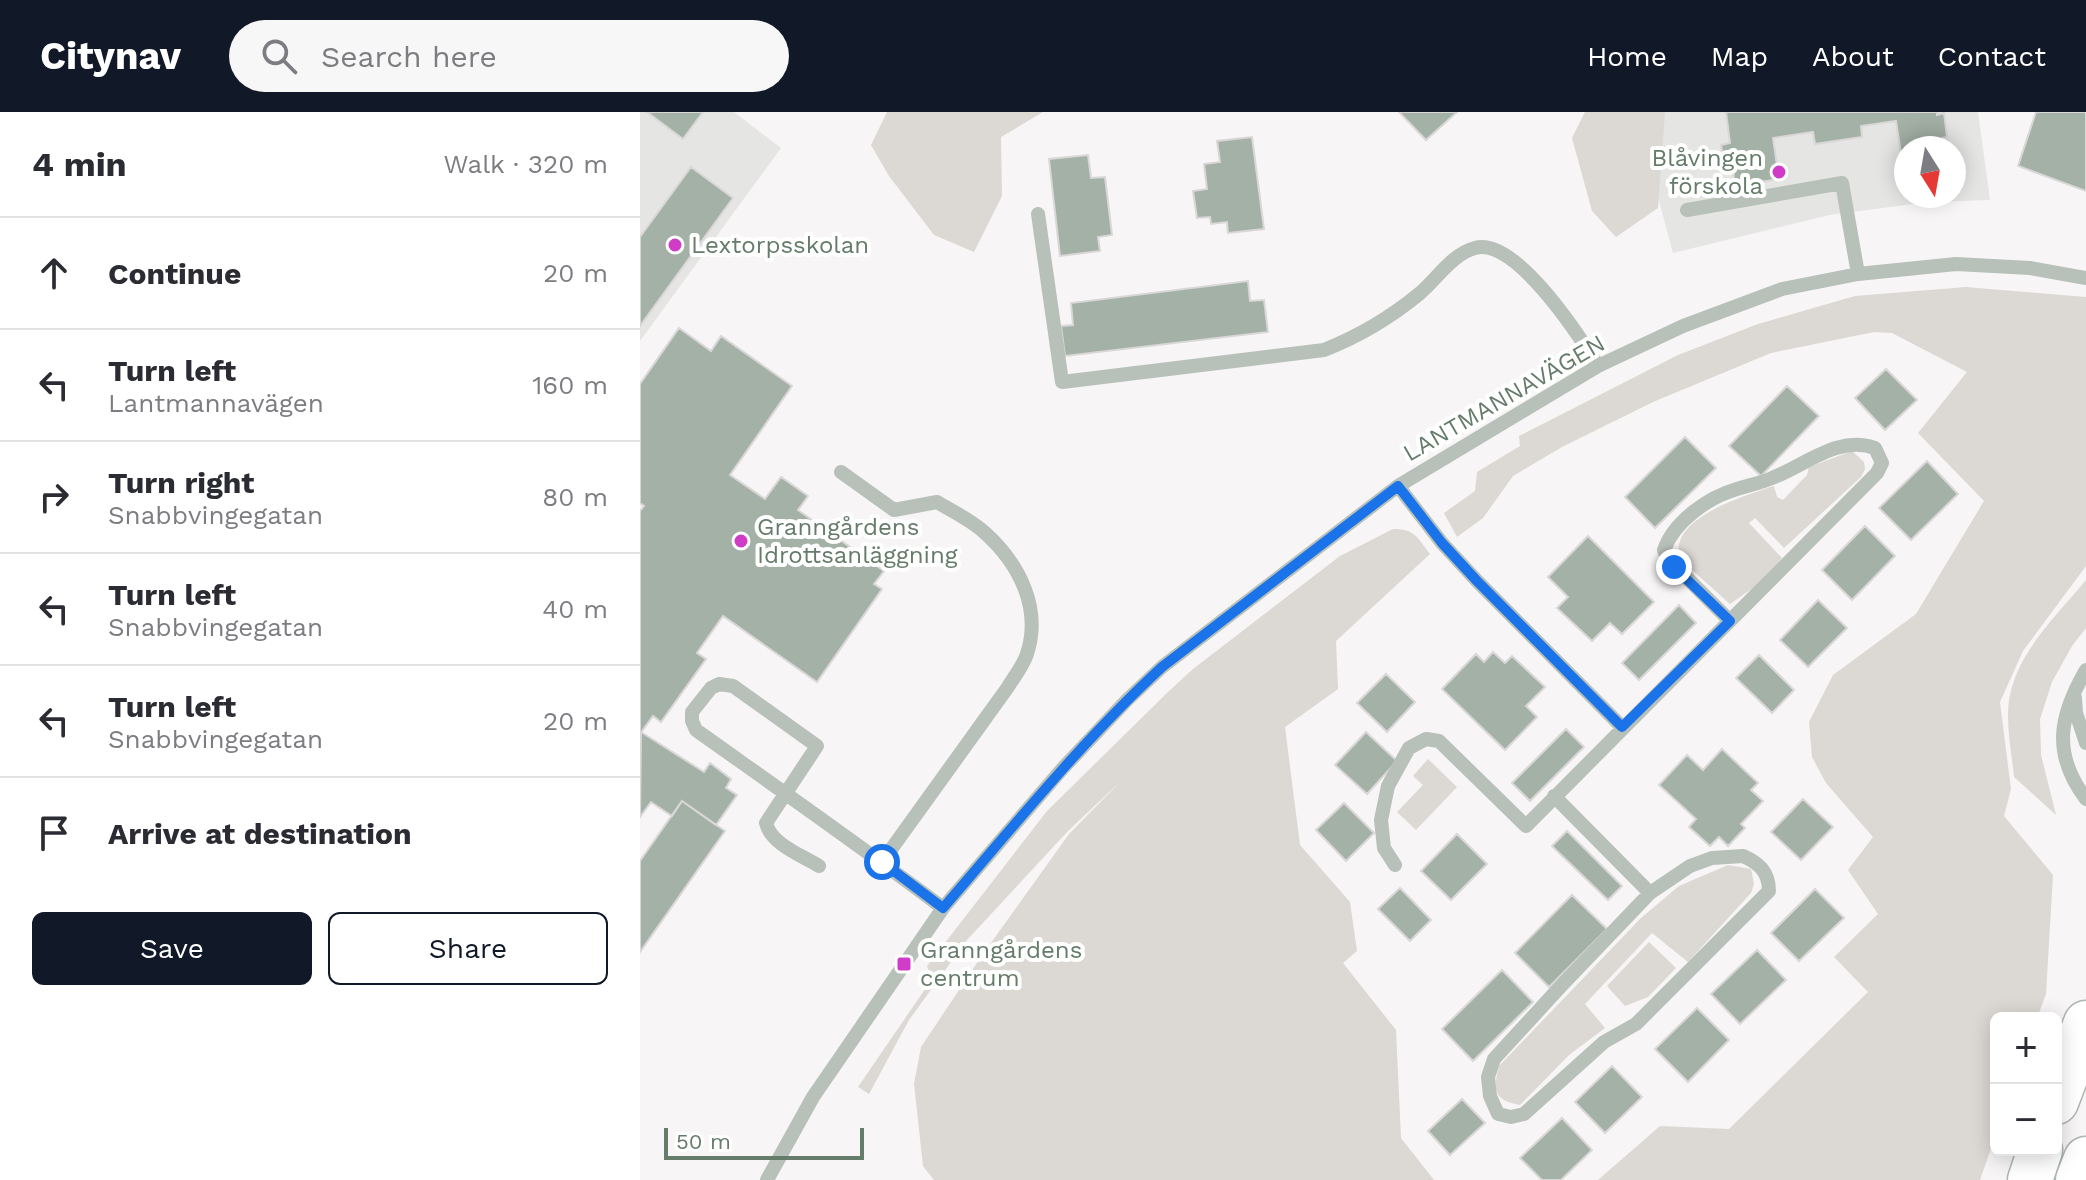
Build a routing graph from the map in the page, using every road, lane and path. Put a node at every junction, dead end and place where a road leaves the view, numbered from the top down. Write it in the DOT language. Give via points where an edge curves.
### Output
graph roads {
  1 [pos="1687,210"];
  2 [pos="1038,214"];
  3 [pos="1858,274"];
  4 [pos="2086,278"];
  5 [pos="1598,366"];
  6 [pos="841,472"];
  7 [pos="1398,486"];
  8 [pos="1730,621"];
  9 [pos="2086,670"];
  10 [pos="2074,690"];
  11 [pos="1622,727"];
  12 [pos="2086,743"];
  13 [pos="785,793"];
  14 [pos="1554,796"];
  15 [pos="2085,800"];
  16 [pos="882,862"];
  17 [pos="1395,865"];
  18 [pos="819,866"];
  19 [pos="1650,893"];
  20 [pos="943,908"];
  21 [pos="2086,1023"];
  22 [pos="2062,1086"];
  23 [pos="2038,1156"];
  24 [pos="2086,1159"];
  25 [pos="767,1180"];
  26 [pos="2030,1180"];
  27 [pos="2078,1180"];
  1 -- 3 [label="street" via="1842,183"];
  2 -- 5 [label="street" via="1062,382 1324,350 1394,312 1460,254 1478,246 1503,253 1528,275 1572,324"];
  3 -- 4 [label="street, LANTMANNAVÄGEN" via="1956,264"];
  3 -- 5 [label="street, LANTMANNAVÄGEN" via="1782,289 1683,326"];
  5 -- 7 [label="street, LANTMANNAVÄGEN"];
  6 -- 16 [label="street" via="894,510 937,502 982,530 1010,559 1033,619 1027,656 1008,687"];
  7 -- 11 [label="street" via="1477,581"];
  7 -- 20 [label="street, LANTMANNAVÄGEN" via="1145,684 1063,768"];
  8 -- 8 [label="street" via="1877,473 1882,463 1875,448 1832,448 1716,498 1674,530 1664,550 1667,558"];
  8 -- 11 [label="street"];
  9 -- 10 [label="street"];
  10 -- 12 [label="street"];
  10 -- 15 [label="street" via="2061,744"];
  11 -- 14 [label="street"];
  13 -- 13 [label="street" via="817,746 733,686 711,688 692,712 696,730"];
  13 -- 16 [label="street"];
  13 -- 18 [label="street" via="766,823 768,832"];
  14 -- 17 [label="street" via="1526,826 1439,741 1417,742 1388,786 1383,806 1384,848"];
  14 -- 19 [label="street"];
  16 -- 20 [label="street"];
  19 -- 19 [label="street" via="1712,858 1743,856 1758,863 1769,880 1769,891 1636,1024 1604,1042 1524,1114 1498,1114 1488,1077 1494,1059"];
  20 -- 25 [label="street, LANTMANNAVÄGEN" via="813,1097"];
  21 -- 22 [label="highway"];
  23 -- 26 [label="highway"];
  24 -- 27 [label="highway"];
}
